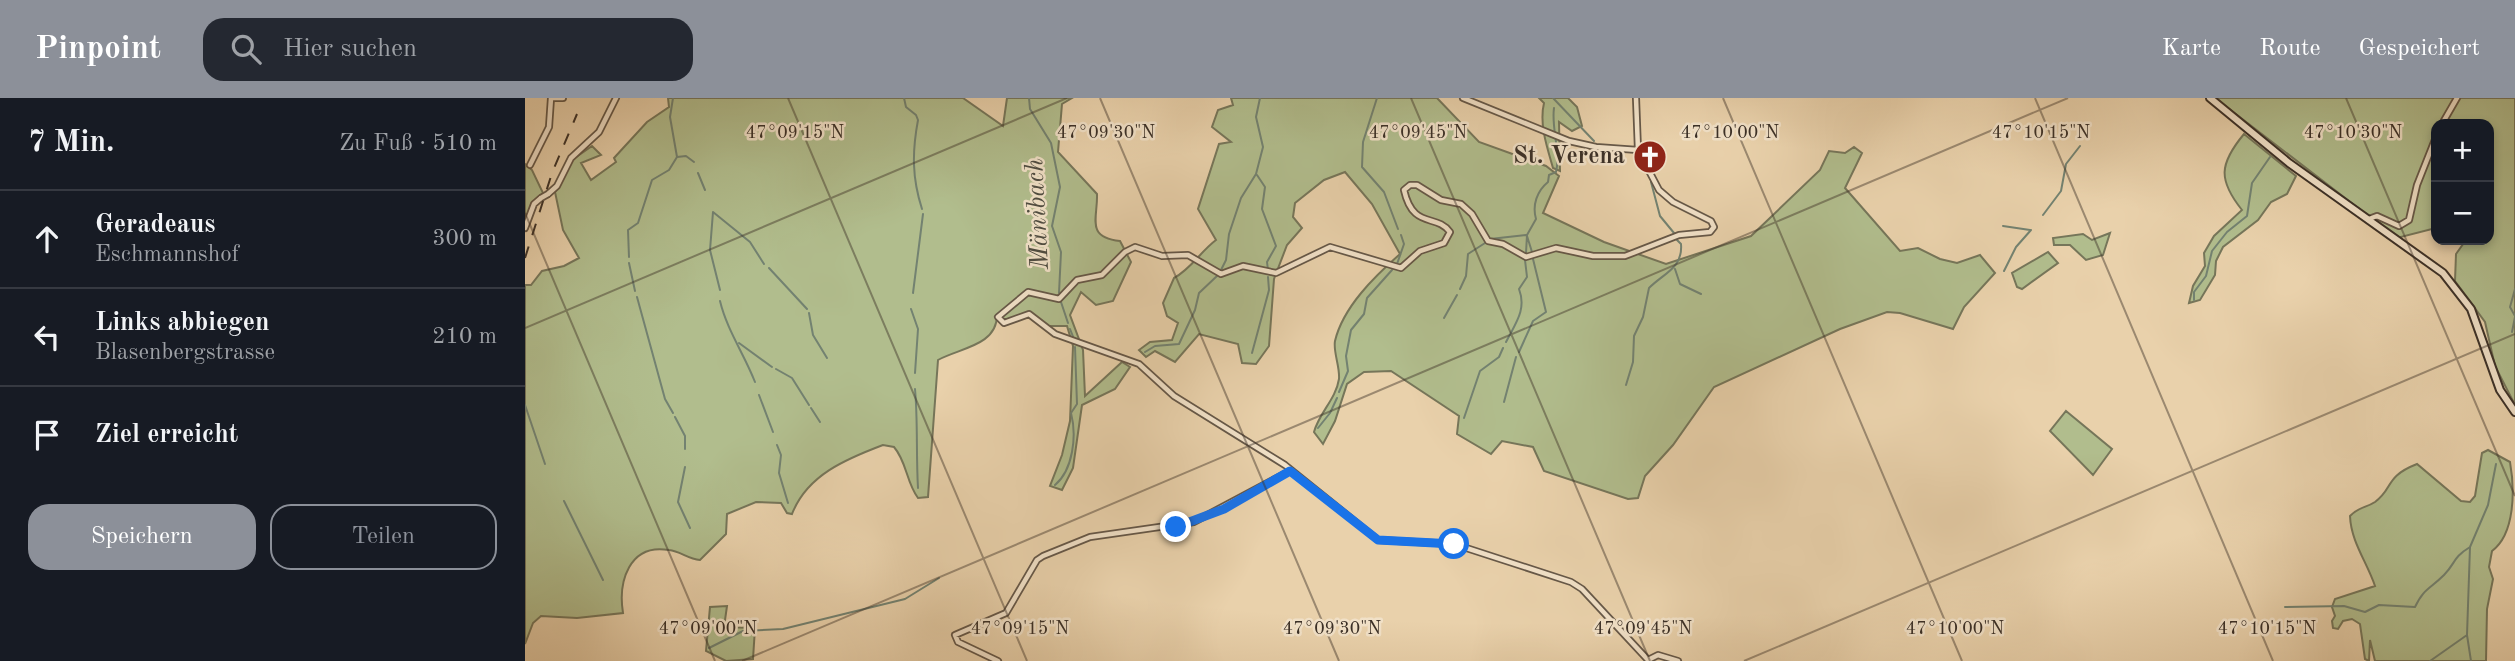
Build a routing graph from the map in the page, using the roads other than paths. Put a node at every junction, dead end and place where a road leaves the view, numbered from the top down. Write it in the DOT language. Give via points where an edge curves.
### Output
graph roads {
  1 [pos="552,98"];
  2 [pos="563,98"];
  3 [pos="616,98"];
  4 [pos="1463,98"];
  5 [pos="1636,98"];
  6 [pos="2210,98"];
  7 [pos="2457,98"];
  8 [pos="2445,119"];
  9 [pos="1638,150"];
  10 [pos="2431,150"];
  11 [pos="530,165"];
  12 [pos="2369,219"];
  13 [pos="525,228"];
  14 [pos="2515,412"];
  15 [pos="1290,471"];
  16 [pos="1648,660"];
  17 [pos="998,661"];
  18 [pos="1678,661"];
  1 -- 2 [label="street"];
  1 -- 11 [label="street" via="549,127"];
  3 -- 13 [label="street, bridge" via="599,132 571,158 557,186 534,204"];
  4 -- 9 [label="street" via="1551,135 1596,147"];
  5 -- 9 [label="street"];
  6 -- 12 [label="main road" via="2274,152"];
  7 -- 8 [label="street"];
  9 -- 15 [label="street" via="1659,190 1711,221 1713,230 1679,235 1625,256 1593,256 1556,248 1526,257 1488,241 1461,204 1410,185 1404,190 1411,210 1450,232 1444,243 1420,251 1401,268 1330,247 1276,273 1243,265 1221,274 1188,255 1162,256 1135,247 1102,275 1077,280 1059,299 1028,292 1000,313 1004,323 1029,314 1065,339 1131,360 1174,396 1256,444"];
  10 -- 12 [label="street" via="2409,220 2399,226 2377,216"];
  12 -- 14 [label="main road" via="2432,264 2462,296 2477,322 2500,390"];
  15 -- 16 [label="street" via="1378,540 1454,544 1555,574 1582,589"];
  15 -- 17 [label="street" via="1195,522 1090,537 1043,556 1006,612 955,635 958,642"];
  16 -- 18 [label="street" via="1658,655"];
}
